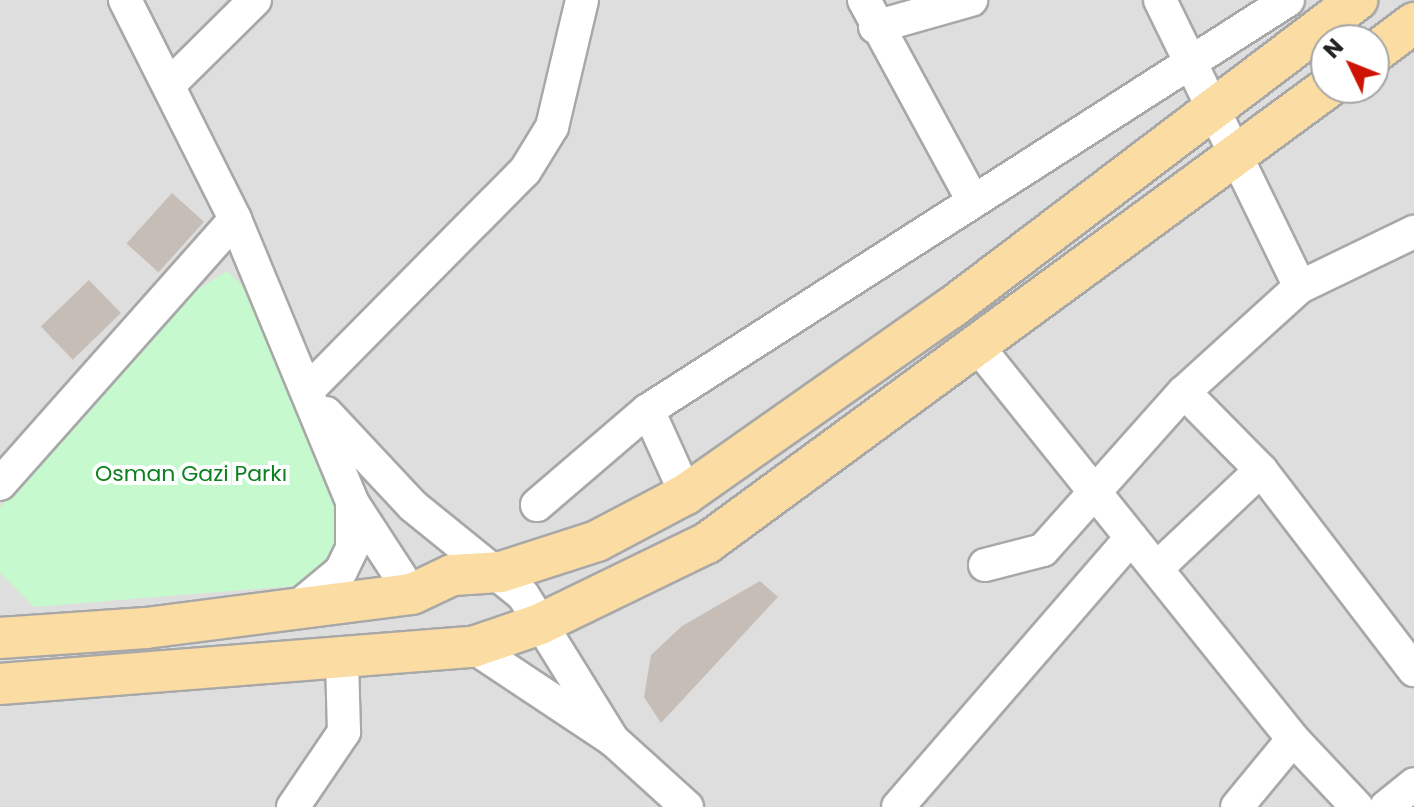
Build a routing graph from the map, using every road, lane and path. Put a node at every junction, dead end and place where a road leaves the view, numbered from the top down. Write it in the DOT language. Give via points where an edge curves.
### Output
graph roads {
  1 [pos="125,0"];
  2 [pos="255,0"];
  3 [pos="582,0"];
  4 [pos="971,0"];
  5 [pos="1160,0"];
  6 [pos="1288,0"];
  7 [pos="1357,0"];
  8 [pos="870,14"];
  9 [pos="1414,23"];
  10 [pos="1390,41"];
  11 [pos="1192,57"];
  12 [pos="169,85"];
  13 [pos="1310,101"];
  14 [pos="1209,111"];
  15 [pos="1236,156"];
  16 [pos="972,199"];
  17 [pos="235,219"];
  18 [pos="1414,232"];
  19 [pos="1300,287"];
  20 [pos="979,348"];
  21 [pos="308,390"];
  22 [pos="1184,392"];
  23 [pos="648,410"];
  24 [pos="1261,470"];
  25 [pos="0,484"];
  26 [pos="1091,492"];
  27 [pos="686,494"];
  28 [pos="352,502"];
  29 [pos="537,505"];
  30 [pos="1131,538"];
  31 [pos="985,565"];
  32 [pos="1157,568"];
  33 [pos="501,572"];
  34 [pos="412,594"];
  35 [pos="292,611"];
  36 [pos="540,624"];
  37 [pos="1,637"];
  38 [pos="426,647"];
  39 [pos="473,647"];
  40 [pos="342,659"];
  41 [pos="1414,670"];
  42 [pos="0,684"];
  43 [pos="1293,739"];
  44 [pos="613,740"];
  45 [pos="1414,784"];
  46 [pos="672,802"];
  47 [pos="293,807"];
  48 [pos="898,807"];
  49 [pos="1237,807"];
  50 [pos="1357,807"];
  51 [pos="1386,807"];
  1 -- 12 [label="street"];
  2 -- 12 [label="street"];
  3 -- 21 [label="street" via="552,127 525,171"];
  4 -- 8 [label="street"];
  5 -- 11 [label="street"];
  6 -- 11 [label="street"];
  7 -- 14 [label="main road"];
  8 -- 16 [label="street"];
  9 -- 10 [label="main road"];
  11 -- 14 [label="street"];
  11 -- 16 [label="street"];
  12 -- 17 [label="street"];
  13 -- 15 [label="main road"];
  14 -- 15 [label="street"];
  14 -- 27 [label="main road" via="951,308"];
  15 -- 19 [label="street"];
  15 -- 20 [label="main road"];
  16 -- 23 [label="street"];
  17 -- 21 [label="street"];
  17 -- 25 [label="street"];
  18 -- 19 [label="street"];
  19 -- 22 [label="street"];
  20 -- 26 [label="street"];
  20 -- 36 [label="main road" via="707,543"];
  21 -- 28 [label="street"];
  21 -- 33 [label="street" via="374,470 452,542"];
  22 -- 24 [label="street"];
  22 -- 26 [label="street"];
  23 -- 27 [label="street"];
  23 -- 29 [label="street"];
  24 -- 32 [label="street"];
  24 -- 41 [label="street"];
  26 -- 30 [label="street"];
  26 -- 31 [label="street" via="1043,550"];
  27 -- 33 [label="main road" via="597,541"];
  28 -- 34 [label="street"];
  28 -- 35 [label="street" via="352,548 341,571"];
  30 -- 32 [label="street"];
  30 -- 48 [label="street"];
  32 -- 43 [label="street"];
  33 -- 34 [label="main road" via="452,575"];
  33 -- 36 [label="street"];
  33 -- 39 [label="main road" via="503,618"];
  34 -- 35 [label="main road"];
  34 -- 38 [label="main road" via="411,623"];
  35 -- 37 [label="main road"];
  36 -- 39 [label="main road"];
  36 -- 44 [label="street"];
  38 -- 39 [label="main road"];
  38 -- 40 [label="main road"];
  39 -- 44 [label="street"];
  40 -- 42 [label="main road"];
  40 -- 47 [label="street" via="344,732"];
  43 -- 49 [label="street"];
  43 -- 50 [label="street"];
  44 -- 46 [label="street"];
  45 -- 51 [label="street"];
}
